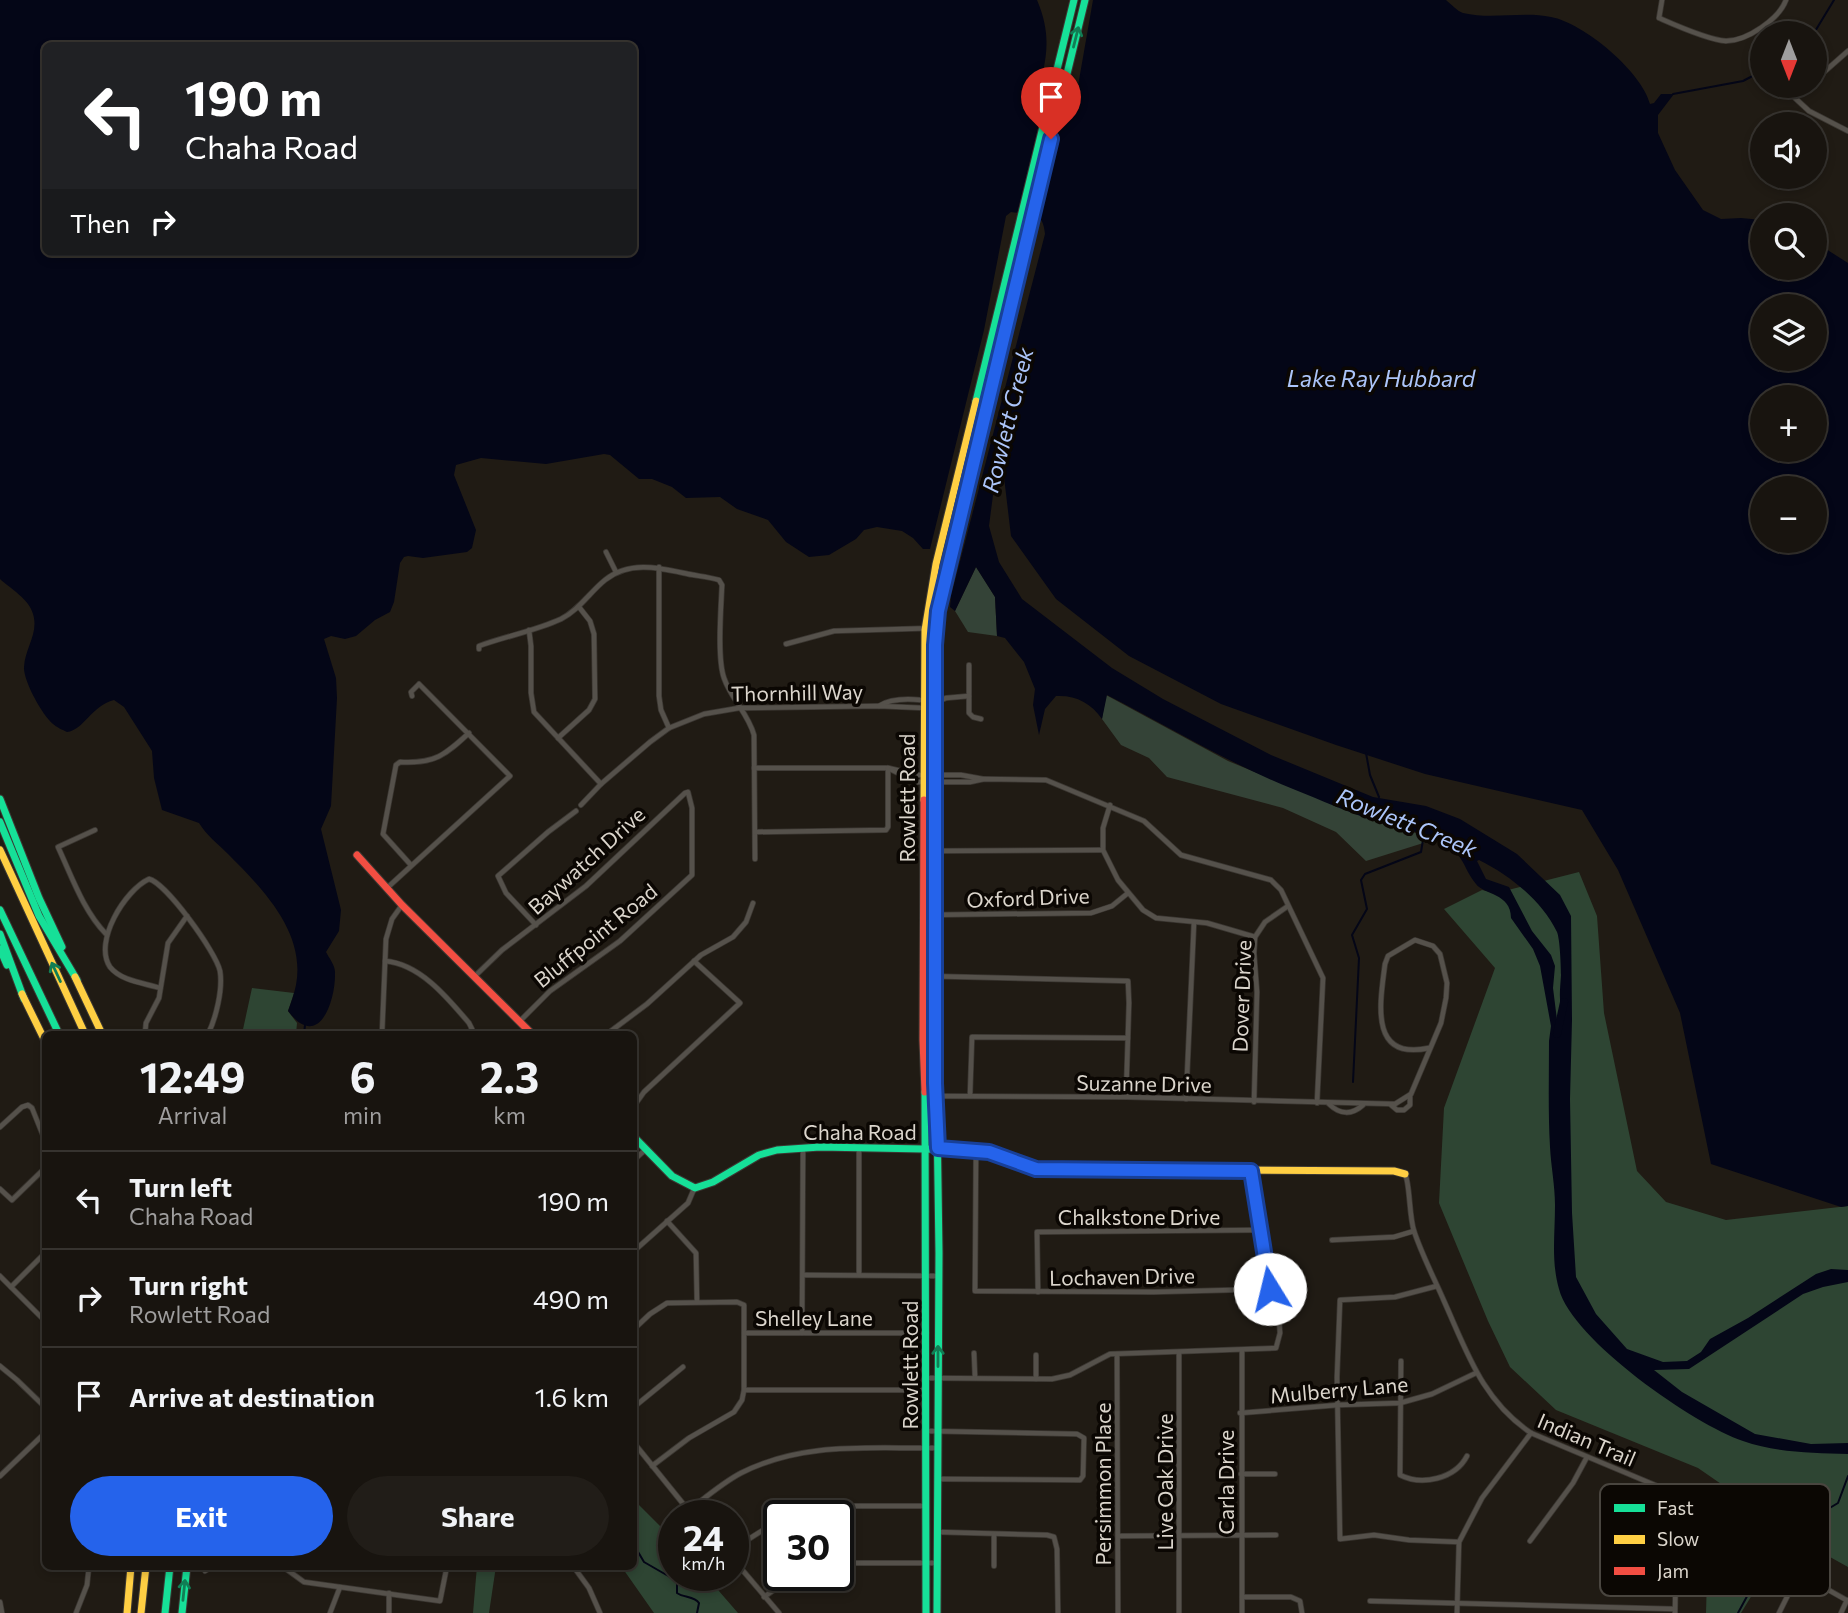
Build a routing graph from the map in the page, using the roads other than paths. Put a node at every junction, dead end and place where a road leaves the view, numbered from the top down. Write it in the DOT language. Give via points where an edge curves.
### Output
graph roads {
  1 [pos="1074,0"];
  2 [pos="1085,0"];
  3 [pos="1662,0"];
  4 [pos="1786,0"];
  5 [pos="1848,51"];
  6 [pos="1827,69"];
  7 [pos="1796,98"];
  8 [pos="1848,131"];
  9 [pos="606,552"];
  10 [pos="659,567"];
  11 [pos="616,572"];
  12 [pos="579,607"];
  13 [pos="937,628"];
  14 [pos="529,630"];
  15 [pos="925,630"];
  16 [pos="786,644"];
  17 [pos="479,649"];
  18 [pos="969,665"];
  19 [pos="412,696"];
  20 [pos="969,696"];
  21 [pos="936,702"];
  22 [pos="924,704"];
  23 [pos="739,708"];
  24 [pos="981,719"];
  25 [pos="669,728"];
  26 [pos="469,733"];
  27 [pos="558,738"];
  28 [pos="754,768"];
  29 [pos="888,768"];
  30 [pos="924,779"];
  31 [pos="935,779"];
  32 [pos="601,784"];
  33 [pos="686,792"];
  34 [pos="0,799"];
  35 [pos="581,805"];
  36 [pos="1110,805"];
  37 [pos="576,811"];
  38 [pos="0,822"];
  39 [pos="95,830"];
  40 [pos="755,832"];
  41 [pos="0,850"];
  42 [pos="1103,850"];
  43 [pos="924,851"];
  44 [pos="935,851"];
  45 [pos="357,855"];
  46 [pos="755,859"];
  47 [pos="410,864"];
  48 [pos="387,888"];
  49 [pos="1128,893"];
  50 [pos="753,903"];
  51 [pos="402,905"];
  52 [pos="1288,906"];
  53 [pos="0,910"];
  54 [pos="924,915"];
  55 [pos="935,915"];
  56 [pos="187,916"];
  57 [pos="1194,922"];
  58 [pos="537,925"];
  59 [pos="0,934"];
  60 [pos="106,934"];
  61 [pos="1255,937"];
  62 [pos="0,949"];
  63 [pos="385,961"];
  64 [pos="694,961"];
  65 [pos="924,976"];
  66 [pos="934,976"];
  67 [pos="474,978"];
  68 [pos="77,980"];
  69 [pos="160,988"];
  70 [pos="24,999"];
  71 [pos="520,1021"];
  72 [pos="58,1031"];
  73 [pos="84,1031"];
  74 [pos="101,1031"];
  75 [pos="145,1031"];
  76 [pos="209,1031"];
  77 [pos="382,1031"];
  78 [pos="470,1031"];
  79 [pos="529,1031"];
  80 [pos="611,1031"];
  81 [pos="42,1035"];
  82 [pos="1128,1038"];
  83 [pos="1429,1048"];
  84 [pos="935,1095"];
  85 [pos="1410,1095"];
  86 [pos="924,1096"];
  87 [pos="970,1096"];
  88 [pos="1126,1097"];
  89 [pos="1186,1099"];
  90 [pos="637,1102"];
  91 [pos="1254,1102"];
  92 [pos="1317,1103"];
  93 [pos="1391,1105"];
  94 [pos="0,1127"];
  95 [pos="42,1133"];
  96 [pos="637,1141"];
  97 [pos="803,1148"];
  98 [pos="859,1148"];
  99 [pos="927,1148"];
  100 [pos="938,1148"];
  101 [pos="645,1150"];
  102 [pos="976,1150"];
  103 [pos="637,1157"];
  104 [pos="42,1171"];
  105 [pos="1251,1171"];
  106 [pos="1405,1174"];
  107 [pos="695,1188"];
  108 [pos="0,1189"];
  109 [pos="927,1216"];
  110 [pos="667,1221"];
  111 [pos="1260,1230"];
  112 [pos="1414,1231"];
  113 [pos="1332,1240"];
  114 [pos="637,1248"];
  115 [pos="939,1253"];
  116 [pos="42,1256"];
  117 [pos="803,1275"];
  118 [pos="859,1275"];
  119 [pos="0,1276"];
  120 [pos="927,1276"];
  121 [pos="938,1276"];
  122 [pos="1437,1286"];
  123 [pos="11,1287"];
  124 [pos="1270,1289"];
  125 [pos="1038,1292"];
  126 [pos="697,1302"];
  127 [pos="42,1318"];
  128 [pos="637,1327"];
  129 [pos="744,1333"];
  130 [pos="802,1333"];
  131 [pos="927,1333"];
  132 [pos="1242,1350"];
  133 [pos="1180,1352"];
  134 [pos="974,1353"];
  135 [pos="1118,1354"];
  136 [pos="1036,1355"];
  137 [pos="1401,1361"];
  138 [pos="0,1366"];
  139 [pos="683,1367"];
  140 [pos="1476,1373"];
  141 [pos="975,1377"];
  142 [pos="927,1378"];
  143 [pos="938,1378"];
  144 [pos="1036,1379"];
  145 [pos="744,1390"];
  146 [pos="927,1390"];
  147 [pos="42,1404"];
  148 [pos="1400,1404"];
  149 [pos="637,1405"];
  150 [pos="1338,1405"];
  151 [pos="1240,1413"];
  152 [pos="926,1431"];
  153 [pos="937,1431"];
  154 [pos="1531,1433"];
  155 [pos="42,1436"];
  156 [pos="637,1447"];
  157 [pos="927,1448"];
  158 [pos="938,1448"];
  159 [pos="1467,1457"];
  160 [pos="1587,1457"];
  161 [pos="652,1466"];
  162 [pos="1241,1474"];
  163 [pos="1275,1474"];
  164 [pos="0,1476"];
  165 [pos="938,1479"];
  166 [pos="1653,1484"];
  167 [pos="679,1500"];
  168 [pos="707,1500"];
  169 [pos="854,1506"];
  170 [pos="926,1506"];
  171 [pos="938,1532"];
  172 [pos="994,1534"];
  173 [pos="1241,1534"];
  174 [pos="1276,1535"];
  175 [pos="1118,1536"];
  176 [pos="1180,1536"];
  177 [pos="1530,1541"];
  178 [pos="1459,1542"];
  179 [pos="854,1563"];
  180 [pos="926,1563"];
  181 [pos="938,1563"];
  182 [pos="994,1566"];
  183 [pos="89,1570"];
  184 [pos="131,1570"];
  185 [pos="146,1570"];
  186 [pos="170,1570"];
  187 [pos="187,1570"];
  188 [pos="288,1570"];
  189 [pos="446,1570"];
  190 [pos="576,1570"];
  191 [pos="749,1579"];
  192 [pos="340,1587"];
  193 [pos="772,1591"];
  194 [pos="1830,1591"];
  195 [pos="389,1593"];
  196 [pos="1788,1596"];
  197 [pos="764,1597"];
  198 [pos="1242,1597"];
  199 [pos="0,1601"];
  200 [pos="1370,1601"];
  201 [pos="1847,1601"];
  202 [pos="1458,1603"];
  203 [pos="1579,1610"];
  204 [pos="1675,1611"];
  205 [pos="2,1613"];
  206 [pos="76,1613"];
  207 [pos="127,1613"];
  208 [pos="141,1613"];
  209 [pos="165,1613"];
  210 [pos="182,1613"];
  211 [pos="330,1613"];
  212 [pos="388,1613"];
  213 [pos="600,1613"];
  214 [pos="779,1613"];
  215 [pos="926,1613"];
  216 [pos="937,1613"];
  217 [pos="1058,1613"];
  218 [pos="1118,1613"];
  219 [pos="1179,1613"];
  220 [pos="1242,1613"];
  221 [pos="1302,1613"];
  222 [pos="1457,1613"];
  223 [pos="1779,1613"];
  224 [pos="1841,1613"];
  1 -- 15 [label="main road, Rowlett Road" via="938,554"];
  13 -- 2 [label="main road, Rowlett Road, one-way" via="943,584"];
  3 -- 4 [label="street" via="1658,18 1726,41 1775,18"];
  5 -- 6 [label="street"];
  7 -- 8 [label="street" via="1809,111"];
  9 -- 11 [label="street"];
  10 -- 11 [label="street"];
  10 -- 23 [label="street" via="717,579 722,585 722,671"];
  10 -- 25 [label="street" via="659,696"];
  11 -- 12 [label="street"];
  12 -- 14 [label="street"];
  12 -- 27 [label="street" via="594,634 595,699"];
  13 -- 15 [label="street"];
  13 -- 21 [label="main road, Rowlett Road"];
  14 -- 17 [label="street"];
  14 -- 27 [label="street" via="534,712"];
  15 -- 16 [label="street" via="842,631"];
  15 -- 22 [label="main road, Rowlett Road"];
  18 -- 20 [label="street"];
  19 -- 26 [label="street" via="419,684"];
  20 -- 21 [label="street, Thornhill Way"];
  20 -- 24 [label="street" via="970,715"];
  21 -- 22 [label="street, Thornhill Way"];
  21 -- 31 [label="main road, Rowlett Road"];
  22 -- 23 [label="street, Thornhill Way" via="894,701 879,706"];
  22 -- 30 [label="main road, Rowlett Road"];
  23 -- 25 [label="street, Thornhill Way" via="704,714"];
  23 -- 28 [label="street" via="752,727"];
  25 -- 32 [label="street, Thornhill Way"];
  26 -- 47 [label="street" via="510,776"];
  26 -- 47 [label="street" via="438,758 398,763 383,834"];
  27 -- 32 [label="street"];
  28 -- 29 [label="street"];
  28 -- 40 [label="street"];
  29 -- 30 [label="street"];
  29 -- 40 [label="street" via="886,830"];
  30 -- 31 [label="street"];
  30 -- 43 [label="main road, Rowlett Road"];
  31 -- 36 [label="street" via="1046,780"];
  31 -- 44 [label="main road, Rowlett Road"];
  32 -- 35 [label="street, Thornhill Way"];
  33 -- 58 [label="street, Baywatch Drive" via="586,886"];
  33 -- 71 [label="street, Bluffpoint Road" via="692,808 692,875 620,941 550,991"];
  34 -- 68 [label="main road"];
  36 -- 42 [label="street"];
  36 -- 52 [label="street" via="1151,825 1181,855 1271,880"];
  37 -- 58 [label="street" via="498,876 506,893"];
  38 -- 68 [label="main road" via="39,916"];
  39 -- 60 [label="street" via="58,847 76,888"];
  40 -- 46 [label="street"];
  73 -- 41 [label="main road, one-way"];
  42 -- 44 [label="street"];
  42 -- 49 [label="street"];
  43 -- 44 [label="street"];
  43 -- 54 [label="main road, Rowlett Road"];
  44 -- 55 [label="main road, Rowlett Road"];
  45 -- 48 [label="main road"];
  47 -- 48 [label="street"];
  48 -- 51 [label="main road"];
  49 -- 55 [label="street, Oxford Drive" via="1091,914"];
  49 -- 57 [label="street" via="1156,918"];
  50 -- 64 [label="street" via="740,930"];
  51 -- 63 [label="street" via="387,932"];
  51 -- 67 [label="main road"];
  52 -- 61 [label="street, Dover Drive" via="1265,922"];
  52 -- 92 [label="street" via="1323,978"];
  53 -- 72 [label="main road"];
  54 -- 55 [label="street, Oxford Drive"];
  54 -- 65 [label="main road, Rowlett Road"];
  55 -- 66 [label="main road, Rowlett Road"];
  56 -- 60 [label="street" via="149,879 123,902"];
  56 -- 69 [label="street" via="168,943"];
  56 -- 76 [label="street" via="220,969"];
  57 -- 61 [label="street"];
  57 -- 89 [label="street"];
  58 -- 67 [label="street, Baywatch Drive"];
  59 -- 70 [label="main road"];
  60 -- 69 [label="street" via="110,966 120,976"];
  61 -- 91 [label="street, Dover Drive"];
  62 -- 70 [label="main road"];
  63 -- 77 [label="street"];
  63 -- 78 [label="street" via="407,965 420,974 469,1023"];
  64 -- 80 [label="street"];
  64 -- 90 [label="street" via="740,1003"];
  65 -- 66 [label="street"];
  65 -- 86 [label="main road, Rowlett Road"];
  66 -- 82 [label="street" via="1125,980 1129,988"];
  66 -- 84 [label="main road, Rowlett Road"];
  67 -- 71 [label="main road"];
  68 -- 74 [label="main road"];
  69 -- 75 [label="street"];
  70 -- 81 [label="main road"];
  71 -- 79 [label="main road"];
  82 -- 87 [label="street" via="972,1037"];
  82 -- 88 [label="street"];
  83 -- 83 [label="street" via="1441,1023 1447,982 1440,954 1426,942 1415,940 1388,956 1381,1025 1393,1046 1416,1051"];
  83 -- 85 [label="street"];
  84 -- 86 [label="street, Suzanne Drive"];
  84 -- 87 [label="street, Suzanne Drive"];
  84 -- 100 [label="main road, Rowlett Road"];
  85 -- 93 [label="street"];
  85 -- 93 [label="street" via="1410,1105 1404,1110"];
  86 -- 99 [label="main road, Rowlett Road"];
  87 -- 88 [label="street, Suzanne Drive"];
  88 -- 89 [label="street, Suzanne Drive"];
  89 -- 91 [label="street, Suzanne Drive"];
  91 -- 92 [label="street, Suzanne Drive"];
  92 -- 93 [label="street, Suzanne Drive" via="1347,1112 1363,1105"];
  94 -- 95 [label="street" via="29,1105"];
  96 -- 101 [label="main road"];
  97 -- 98 [label="main road, Chaha Road"];
  97 -- 107 [label="main road, Chaha Road" via="765,1153"];
  97 -- 117 [label="street"];
  98 -- 99 [label="main road, Chaha Road"];
  98 -- 118 [label="street"];
  99 -- 100 [label="main road, Chaha Road"];
  99 -- 109 [label="main road, Rowlett Road"];
  100 -- 102 [label="main road, Chaha Road"];
  100 -- 115 [label="main road, Rowlett Road"];
  101 -- 103 [label="street"];
  101 -- 107 [label="main road" via="672,1177"];
  102 -- 105 [label="main road, Chaha Road" via="1001,1154 1036,1169"];
  102 -- 125 [label="street, Lochaven Drive" via="975,1291"];
  104 -- 108 [label="street" via="12,1200"];
  105 -- 106 [label="main road, Chaha Road"];
  105 -- 111 [label="street"];
  106 -- 112 [label="street, Indian Trail"];
  107 -- 110 [label="street" via="691,1200"];
  109 -- 115 [label="main road" via="934,1220 934,1248"];
  109 -- 120 [label="main road, Rowlett Road"];
  110 -- 114 [label="street"];
  110 -- 126 [label="street" via="696,1253"];
  111 -- 124 [label="street"];
  111 -- 125 [label="street, Chalkstone Drive" via="1037,1232"];
  112 -- 113 [label="street" via="1394,1237"];
  112 -- 122 [label="street, Indian Trail"];
  115 -- 121 [label="main road, Rowlett Road"];
  116 -- 123 [label="street"];
  117 -- 118 [label="street"];
  117 -- 130 [label="street"];
  118 -- 120 [label="street"];
  119 -- 123 [label="street"];
  120 -- 121 [label="street"];
  120 -- 131 [label="main road, Rowlett Road"];
  143 -- 121 [label="main road, Rowlett Road, one-way"];
  122 -- 140 [label="street, Indian Trail"];
  122 -- 150 [label="street" via="1395,1297 1339,1300"];
  123 -- 127 [label="street"];
  124 -- 125 [label="street, Lochaven Drive"];
  124 -- 132 [label="street" via="1279,1320 1279,1343 1272,1349"];
  126 -- 128 [label="street" via="663,1305"];
  126 -- 129 [label="street" via="744,1306"];
  129 -- 130 [label="street, Shelley Lane"];
  129 -- 145 [label="street"];
  130 -- 131 [label="street, Shelley Lane"];
  131 -- 142 [label="main road, Rowlett Road"];
  132 -- 133 [label="street"];
  132 -- 151 [label="street, Carla Drive"];
  133 -- 135 [label="street"];
  133 -- 176 [label="street, Live Oak Drive"];
  134 -- 141 [label="street"];
  135 -- 144 [label="street" via="1102,1357 1062,1378"];
  135 -- 175 [label="street, Persimmon Place"];
  136 -- 144 [label="street"];
  137 -- 148 [label="street"];
  138 -- 147 [label="street"];
  139 -- 149 [label="street"];
  140 -- 148 [label="street, Mulberry Lane"];
  140 -- 154 [label="street, Indian Trail" via="1496,1404"];
  141 -- 143 [label="street"];
  141 -- 144 [label="street"];
  142 -- 143 [label="street"];
  142 -- 146 [label="main road, Rowlett Road"];
  143 -- 153 [label="main road, Rowlett Road"];
  145 -- 146 [label="street"];
  145 -- 161 [label="street" via="734,1412"];
  146 -- 152 [label="main road, Rowlett Road"];
  148 -- 150 [label="street, Mulberry Lane"];
  148 -- 159 [label="street" via="1400,1475 1440,1478"];
  150 -- 151 [label="street, Mulberry Lane"];
  150 -- 178 [label="street" via="1339,1539 1374,1535"];
  151 -- 162 [label="street, Carla Drive"];
  152 -- 153 [label="street"];
  152 -- 157 [label="main road, Rowlett Road"];
  153 -- 158 [label="main road, Rowlett Road"];
  153 -- 165 [label="street" via="1077,1434 1084,1438 1080,1479"];
  154 -- 160 [label="street, Indian Trail"];
  154 -- 178 [label="street" via="1482,1498"];
  155 -- 164 [label="street"];
  156 -- 161 [label="street"];
  157 -- 158 [label="street"];
  157 -- 168 [label="street" via="842,1447 791,1454 739,1475"];
  157 -- 170 [label="main road, Rowlett Road"];
  158 -- 165 [label="main road, Rowlett Road"];
  160 -- 166 [label="street, Indian Trail"];
  160 -- 177 [label="street"];
  161 -- 167 [label="street"];
  162 -- 163 [label="street"];
  162 -- 173 [label="street, Carla Drive"];
  165 -- 171 [label="main road, Rowlett Road"];
  169 -- 170 [label="street"];
  170 -- 180 [label="main road, Rowlett Road"];
  171 -- 172 [label="street"];
  171 -- 181 [label="main road, Rowlett Road"];
  172 -- 182 [label="street"];
  172 -- 217 [label="street" via="1051,1535 1056,1539"];
  173 -- 174 [label="street"];
  173 -- 176 [label="street"];
  173 -- 198 [label="street, Carla Drive"];
  175 -- 176 [label="street"];
  175 -- 218 [label="street, Persimmon Place"];
  176 -- 219 [label="street, Live Oak Drive"];
  178 -- 202 [label="street"];
  179 -- 180 [label="street"];
  180 -- 181 [label="street"];
  180 -- 215 [label="main road, Rowlett Road"];
  181 -- 216 [label="main road, Rowlett Road"];
  183 -- 206 [label="street"];
  184 -- 207 [label="main road"];
  185 -- 208 [label="main road"];
  186 -- 209 [label="main road"];
  210 -- 187 [label="main road, one-way"];
  188 -- 192 [label="street" via="304,1582"];
  189 -- 195 [label="street" via="440,1601"];
  190 -- 213 [label="street"];
  191 -- 197 [label="street"];
  192 -- 195 [label="street"];
  192 -- 211 [label="street"];
  193 -- 197 [label="street"];
  194 -- 201 [label="street, Indian Trail"];
  195 -- 212 [label="street"];
  196 -- 223 [label="street"];
  197 -- 214 [label="street"];
  198 -- 220 [label="street, Carla Drive"];
  198 -- 221 [label="street" via="1291,1597 1300,1601"];
  199 -- 205 [label="street"];
  200 -- 202 [label="street"];
  201 -- 224 [label="street"];
  202 -- 203 [label="street"];
  202 -- 222 [label="street"];
  203 -- 204 [label="street"];
}
